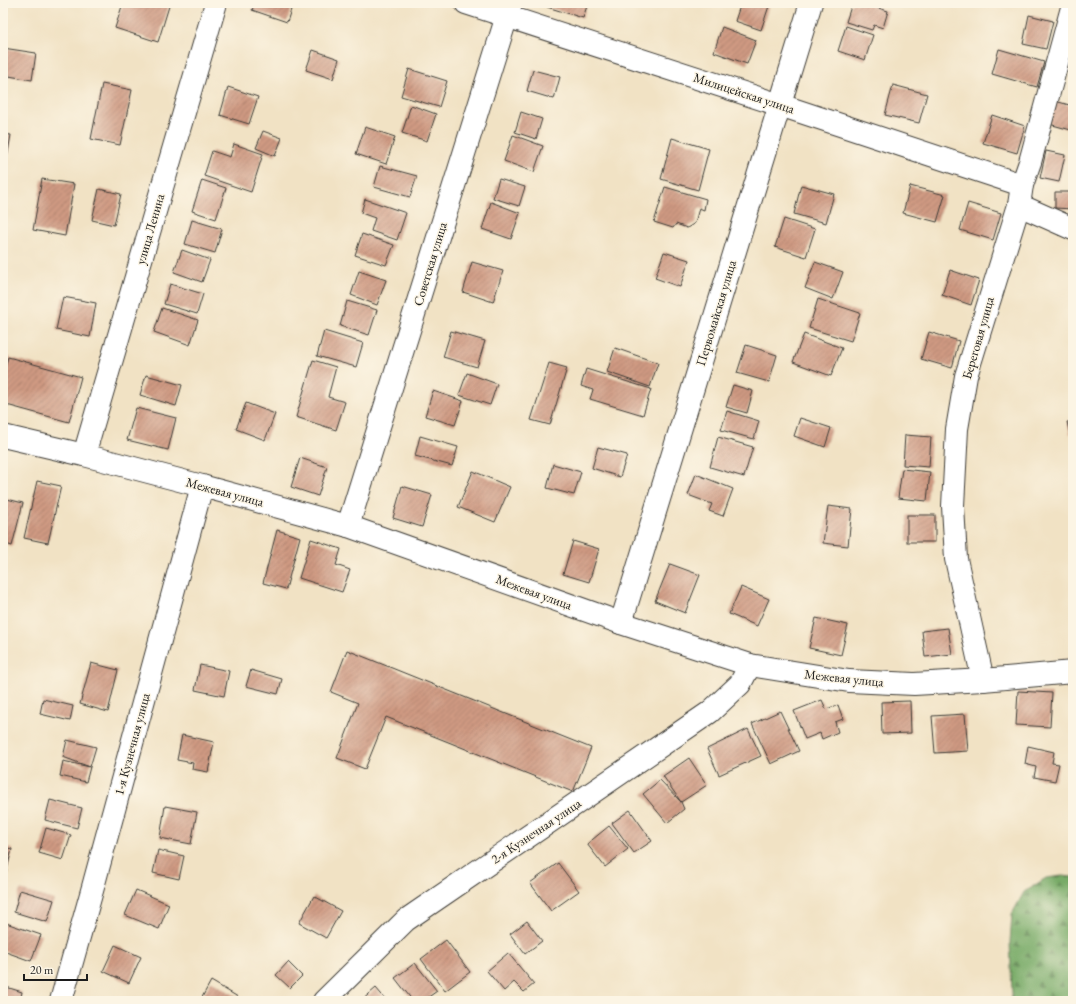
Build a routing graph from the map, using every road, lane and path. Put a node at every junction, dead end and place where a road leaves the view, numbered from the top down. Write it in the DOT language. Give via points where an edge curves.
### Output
graph roads {
  1 [pos="216,3"];
  2 [pos="466,3"];
  3 [pos="811,3"];
  4 [pos="1073,4"];
  5 [pos="509,10"];
  6 [pos="780,105"];
  7 [pos="1020,195"];
  8 [pos="1073,229"];
  9 [pos="3,436"];
  10 [pos="84,455"];
  11 [pos="202,486"];
  12 [pos="348,526"];
  13 [pos="621,623"];
  14 [pos="750,666"];
  15 [pos="1073,672"];
  16 [pos="983,680"];
  17 [pos="61,1001"];
  18 [pos="324,1001"];
  1 -- 10 [label="street, улица Ленина"];
  2 -- 5 [label="street, Милицейская улица"];
  3 -- 6 [label="street, Первомайская улица"];
  4 -- 7 [label="street, Береговая улица"];
  5 -- 6 [label="street, Милицейская улица"];
  5 -- 12 [label="street, Советская улица"];
  6 -- 7 [label="street, Милицейская улица"];
  6 -- 13 [label="street, Первомайская улица"];
  7 -- 8 [label="street, Милицейская улица"];
  7 -- 16 [label="street, Береговая улица" via="966,376 956,429 953,506 956,559"];
  9 -- 10 [label="street, Межевая улица"];
  10 -- 11 [label="street, Межевая улица"];
  11 -- 12 [label="street, Межевая улица"];
  11 -- 17 [label="street, 1-я Кузнечная улица"];
  12 -- 13 [label="street, Межевая улица"];
  13 -- 14 [label="street, Межевая улица"];
  14 -- 16 [label="street, Межевая улица" via="849,681 914,684"];
  14 -- 18 [label="street, 2-я Кузнечная улица" via="740,684 710,712 406,920"];
  15 -- 16 [label="street, Межевая улица"];
}
